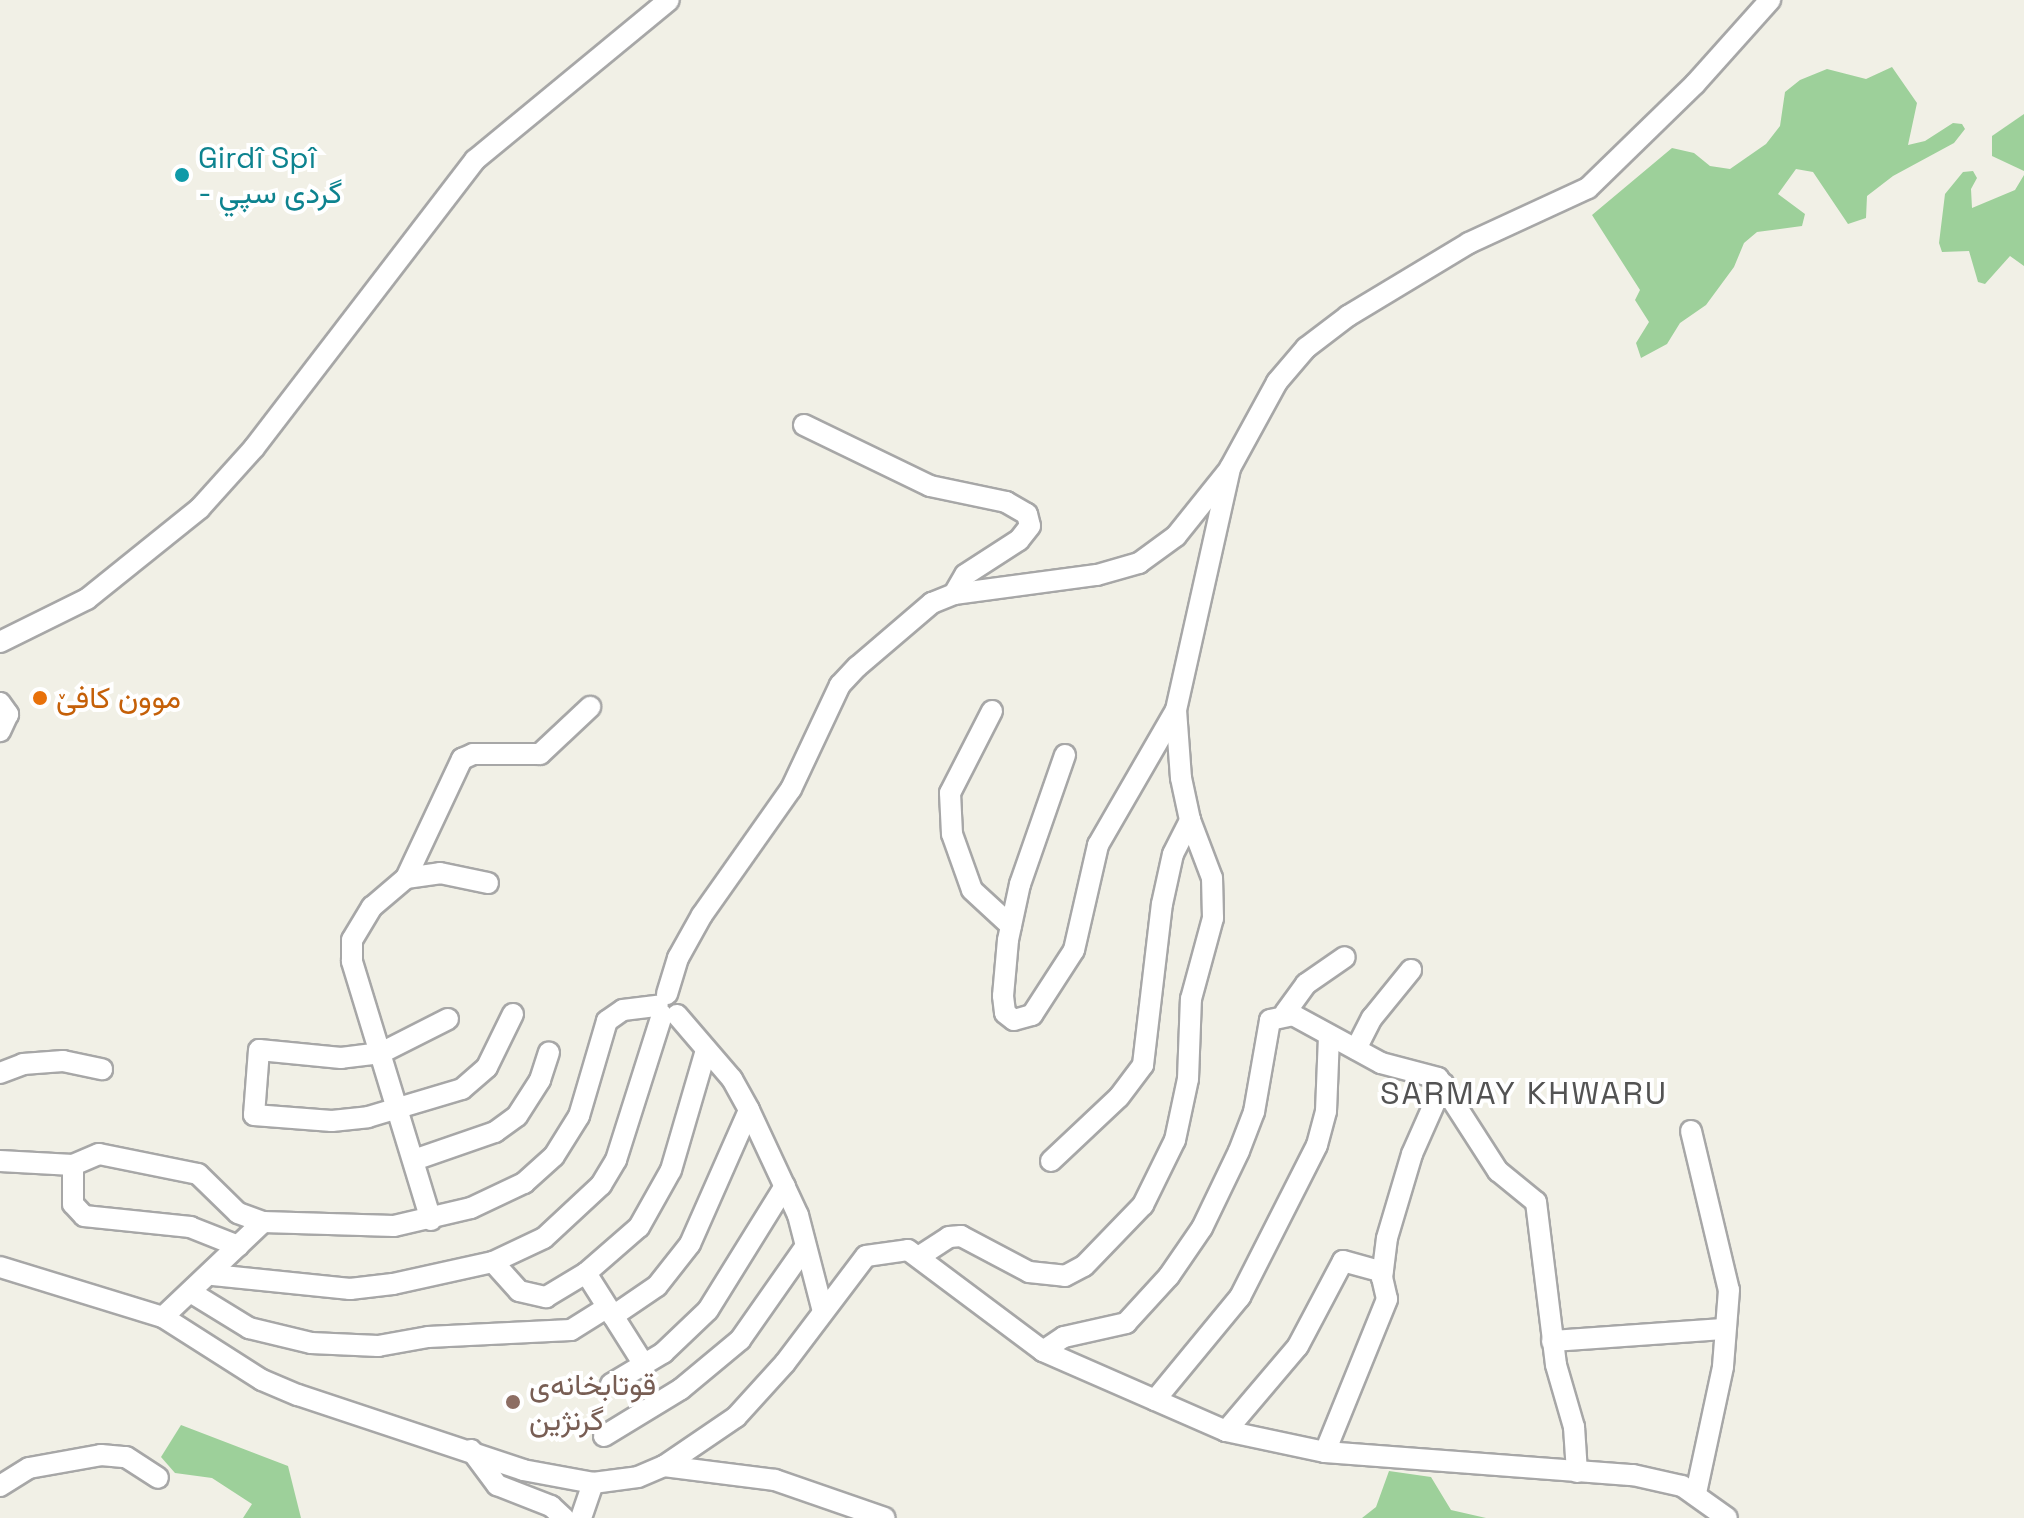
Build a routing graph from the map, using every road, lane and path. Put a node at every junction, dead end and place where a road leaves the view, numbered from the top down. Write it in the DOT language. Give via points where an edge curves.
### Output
graph roads {
  1 [pos="669,0"];
  2 [pos="1770,0"];
  3 [pos="804,425"];
  4 [pos="1230,468"];
  5 [pos="954,594"];
  6 [pos="0,642"];
  7 [pos="0,703"];
  8 [pos="590,707"];
  9 [pos="1176,710"];
  10 [pos="992,711"];
  11 [pos="0,731"];
  12 [pos="1065,755"];
  13 [pos="1190,820"];
  14 [pos="406,878"];
  15 [pos="488,883"];
  16 [pos="1011,926"];
  17 [pos="1345,957"];
  18 [pos="1411,970"];
  19 [pos="666,1007"];
  20 [pos="1285,1013"];
  21 [pos="513,1014"];
  22 [pos="448,1019"];
  23 [pos="1329,1036"];
  24 [pos="1356,1049"];
  25 [pos="706,1050"];
  26 [pos="549,1052"];
  27 [pos="381,1053"];
  28 [pos="102,1069"];
  29 [pos="0,1073"];
  30 [pos="1443,1084"];
  31 [pos="398,1108"];
  32 [pos="749,1110"];
  33 [pos="1691,1131"];
  34 [pos="414,1160"];
  35 [pos="0,1161"];
  36 [pos="1051,1161"];
  37 [pos="73,1165"];
  38 [pos="785,1186"];
  39 [pos="431,1220"];
  40 [pos="263,1222"];
  41 [pos="238,1246"];
  42 [pos="805,1247"];
  43 [pos="920,1256"];
  44 [pos="493,1262"];
  45 [pos="0,1267"];
  46 [pos="1383,1272"];
  47 [pos="586,1273"];
  48 [pos="213,1275"];
  49 [pos="192,1293"];
  50 [pos="609,1312"];
  51 [pos="823,1312"];
  52 [pos="163,1317"];
  53 [pos="1724,1329"];
  54 [pos="1552,1341"];
  55 [pos="1043,1351"];
  56 [pos="643,1363"];
  57 [pos="611,1384"];
  58 [pos="1155,1400"];
  59 [pos="1226,1431"];
  60 [pos="604,1436"];
  61 [pos="471,1450"];
  62 [pos="1325,1452"];
  63 [pos="664,1466"];
  64 [pos="1577,1472"];
  65 [pos="158,1478"];
  66 [pos="593,1483"];
  67 [pos="0,1486"];
  68 [pos="1696,1493"];
  69 [pos="564,1518"];
  70 [pos="581,1518"];
  71 [pos="885,1518"];
  72 [pos="1727,1518"];
  1 -- 6 [label="street" via="475,160 254,448 200,508 87,599"];
  2 -- 4 [label="street" via="1695,84 1588,188 1469,243 1320,335 1277,382"];
  3 -- 5 [label="street" via="930,486 1006,502 1027,514 1030,526 1019,540 965,575"];
  4 -- 5 [label="street" via="1176,536 1139,563 1097,575"];
  4 -- 9 [label="street"];
  5 -- 19 [label="street" via="932,603 840,685 791,789 678,958"];
  7 -- 11 [label="street" via="8,714"];
  8 -- 14 [label="street" via="540,754 473,754 462,759"];
  9 -- 13 [label="street"];
  9 -- 16 [label="street" via="1098,845 1074,950 1024,1021 1005,1013"];
  10 -- 16 [label="street" via="950,793 952,834 972,890"];
  12 -- 16 [label="street" via="1020,884"];
  13 -- 36 [label="street" via="1173,854 1162,904 1143,1065 1119,1097"];
  13 -- 43 [label="street" via="1212,878 1213,918 1191,999 1183,1113 1165,1165 1143,1205 1084,1266 1065,1276 1029,1272 961,1236 949,1237"];
  14 -- 15 [label="street" via="448,873"];
  14 -- 27 [label="street" via="372,907 352,940 352,961"];
  17 -- 20 [label="street" via="1306,984"];
  18 -- 24 [label="street" via="1372,1018"];
  19 -- 25 [label="street"];
  19 -- 39 [label="street" via="623,1010 607,1021 579,1116 541,1170 506,1193"];
  19 -- 44 [label="street" via="630,1126 601,1185 544,1238"];
  20 -- 23 [label="street"];
  20 -- 55 [label="street" via="1270,1020 1254,1112 1239,1151 1202,1228 1169,1276 1126,1323 1064,1337"];
  21 -- 31 [label="street" via="487,1067 462,1089"];
  22 -- 27 [label="street"];
  23 -- 24 [label="street"];
  23 -- 58 [label="street" via="1326,1111 1317,1145 1240,1297"];
  24 -- 30 [label="street" via="1397,1068 1426,1072"];
  25 -- 32 [label="street" via="732,1079"];
  25 -- 47 [label="street" via="671,1170 653,1204 639,1227"];
  26 -- 34 [label="street" via="540,1080 517,1116 495,1132"];
  27 -- 31 [label="street"];
  27 -- 31 [label="street" via="341,1058 259,1050 254,1115 332,1121"];
  28 -- 29 [label="street" via="63,1061 23,1064"];
  30 -- 46 [label="street" via="1412,1154 1387,1238"];
  30 -- 54 [label="street" via="1498,1171 1536,1202"];
  31 -- 34 [label="street"];
  32 -- 38 [label="street"];
  32 -- 50 [label="street" via="679,1261 657,1286"];
  33 -- 53 [label="street" via="1729,1290"];
  34 -- 39 [label="street"];
  35 -- 37 [label="street"];
  37 -- 40 [label="street" via="99,1154 198,1174 238,1213"];
  37 -- 41 [label="street" via="73,1204 84,1216 190,1227"];
  38 -- 42 [label="street"];
  38 -- 56 [label="street" via="708,1310 663,1353"];
  39 -- 40 [label="street" via="365,1228"];
  40 -- 41 [label="street"];
  41 -- 48 [label="street"];
  42 -- 51 [label="street"];
  42 -- 60 [label="street" via="740,1340 681,1389"];
  43 -- 51 [label="street" via="893,1249 866,1256"];
  43 -- 55 [label="street" via="949,1284"];
  44 -- 47 [label="street" via="529,1297 563,1290"];
  44 -- 48 [label="street" via="350,1289"];
  45 -- 52 [label="street"];
  46 -- 59 [label="street" via="1343,1261 1298,1346"];
  46 -- 62 [label="street" via="1387,1299"];
  47 -- 50 [label="street"];
  48 -- 49 [label="street"];
  49 -- 50 [label="street" via="249,1328 311,1343 364,1345 571,1330"];
  49 -- 52 [label="street"];
  50 -- 56 [label="street"];
  51 -- 63 [label="street" via="736,1417"];
  52 -- 61 [label="street" via="262,1380"];
  53 -- 54 [label="street"];
  53 -- 68 [label="street" via="1721,1379"];
  54 -- 64 [label="street" via="1570,1403"];
  55 -- 58 [label="street"];
  56 -- 57 [label="street"];
  58 -- 59 [label="street"];
  59 -- 62 [label="street"];
  61 -- 66 [label="street" via="523,1470"];
  61 -- 69 [label="street" via="497,1485 551,1506"];
  62 -- 64 [label="street"];
  63 -- 66 [label="street" via="638,1477"];
  63 -- 71 [label="street" via="775,1480"];
  64 -- 68 [label="street" via="1633,1475"];
  65 -- 67 [label="street" via="126,1457 101,1455 29,1468"];
  66 -- 70 [label="street"];
  68 -- 72 [label="street"];
}
